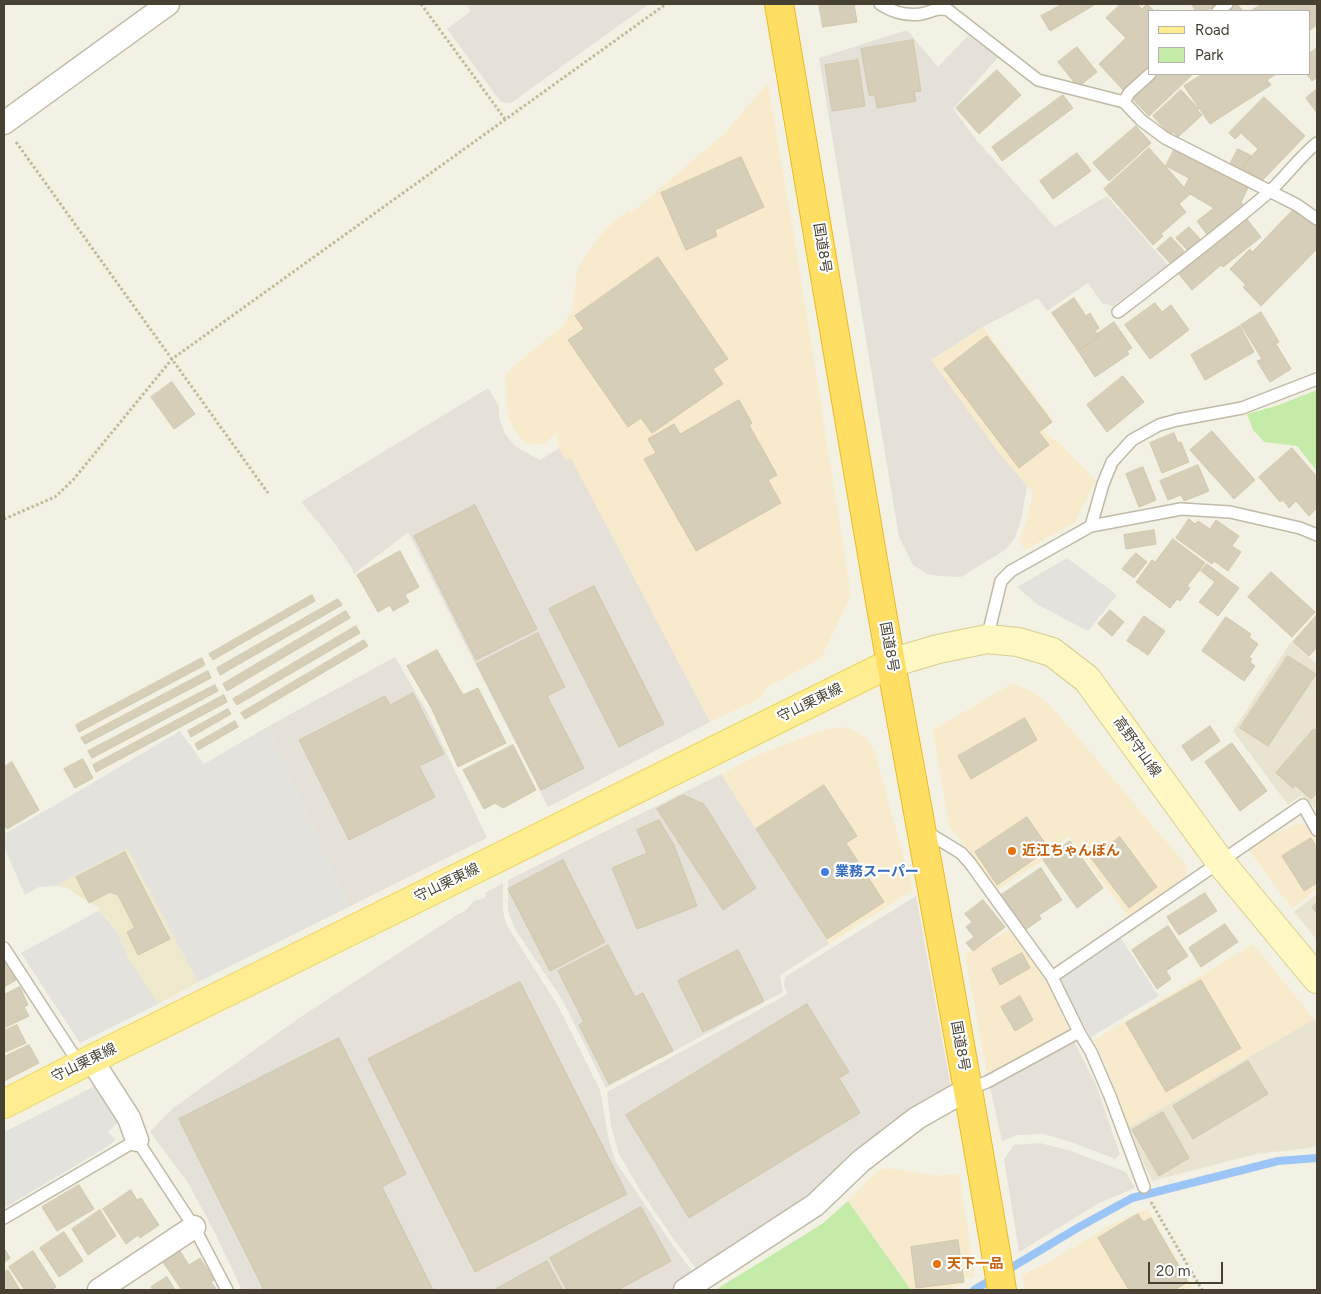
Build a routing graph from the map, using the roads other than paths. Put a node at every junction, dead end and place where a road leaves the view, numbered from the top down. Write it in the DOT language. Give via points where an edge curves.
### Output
graph roads {
  1 [pos="168,4"];
  2 [pos="780,4"];
  3 [pos="880,4"];
  4 [pos="1149,75"];
  5 [pos="1124,102"];
  6 [pos="10,132"];
  7 [pos="1317,143"];
  8 [pos="1270,191"];
  9 [pos="1317,219"];
  10 [pos="1118,312"];
  11 [pos="1317,379"];
  12 [pos="1091,526"];
  13 [pos="1317,535"];
  14 [pos="987,639"];
  15 [pos="891,663"];
  16 [pos="923,830"];
  17 [pos="1317,830"];
  18 [pos="1220,863"];
  19 [pos="4,948"];
  20 [pos="1052,978"];
  21 [pos="1317,979"];
  22 [pos="1079,1032"];
  23 [pos="86,1062"];
  24 [pos="968,1089"];
  25 [pos="4,1104"];
  26 [pos="137,1140"];
  27 [pos="1144,1187"];
  28 [pos="4,1218"];
  29 [pos="194,1227"];
  30 [pos="99,1290"];
  31 [pos="226,1290"];
  32 [pos="685,1290"];
  33 [pos="1002,1290"];
  1 -- 6 [label="street"];
  2 -- 15 [label="highway, 国道8号"];
  3 -- 5 [label="lane" via="900,14 921,14 940,8 948,10 1038,80"];
  4 -- 5 [label="lane"];
  5 -- 8 [label="lane" via="1165,138"];
  7 -- 8 [label="lane"];
  8 -- 9 [label="lane"];
  8 -- 10 [label="lane"];
  11 -- 12 [label="lane" via="1242,408 1159,425 1132,440 1112,462"];
  12 -- 13 [label="lane" via="1180,509 1230,512"];
  12 -- 14 [label="lane" via="1011,571 1001,581"];
  14 -- 15 [label="main road, 高野守山線"];
  14 -- 18 [label="main road, 高野守山線" via="1018,642 1052,652 1087,679"];
  15 -- 16 [label="highway, 国道8号"];
  15 -- 23 [label="main road, 守山栗東線"];
  16 -- 20 [label="lane" via="961,853 970,863"];
  16 -- 24 [label="highway, 国道8号"];
  17 -- 18 [label="lane" via="1303,805"];
  18 -- 20 [label="lane"];
  18 -- 21 [label="main road, 高野守山線"];
  19 -- 23 [label="lane"];
  20 -- 22 [label="lane"];
  22 -- 24 [label="lane"];
  22 -- 27 [label="lane" via="1110,1096"];
  23 -- 25 [label="main road, 守山栗東線"];
  23 -- 26 [label="street" via="129,1118"];
  24 -- 32 [label="street" via="917,1118 868,1155 816,1206"];
  24 -- 33 [label="highway, 国道8号"];
  26 -- 28 [label="lane"];
  26 -- 29 [label="lane"];
  29 -- 30 [label="street"];
  29 -- 31 [label="lane"];
}
